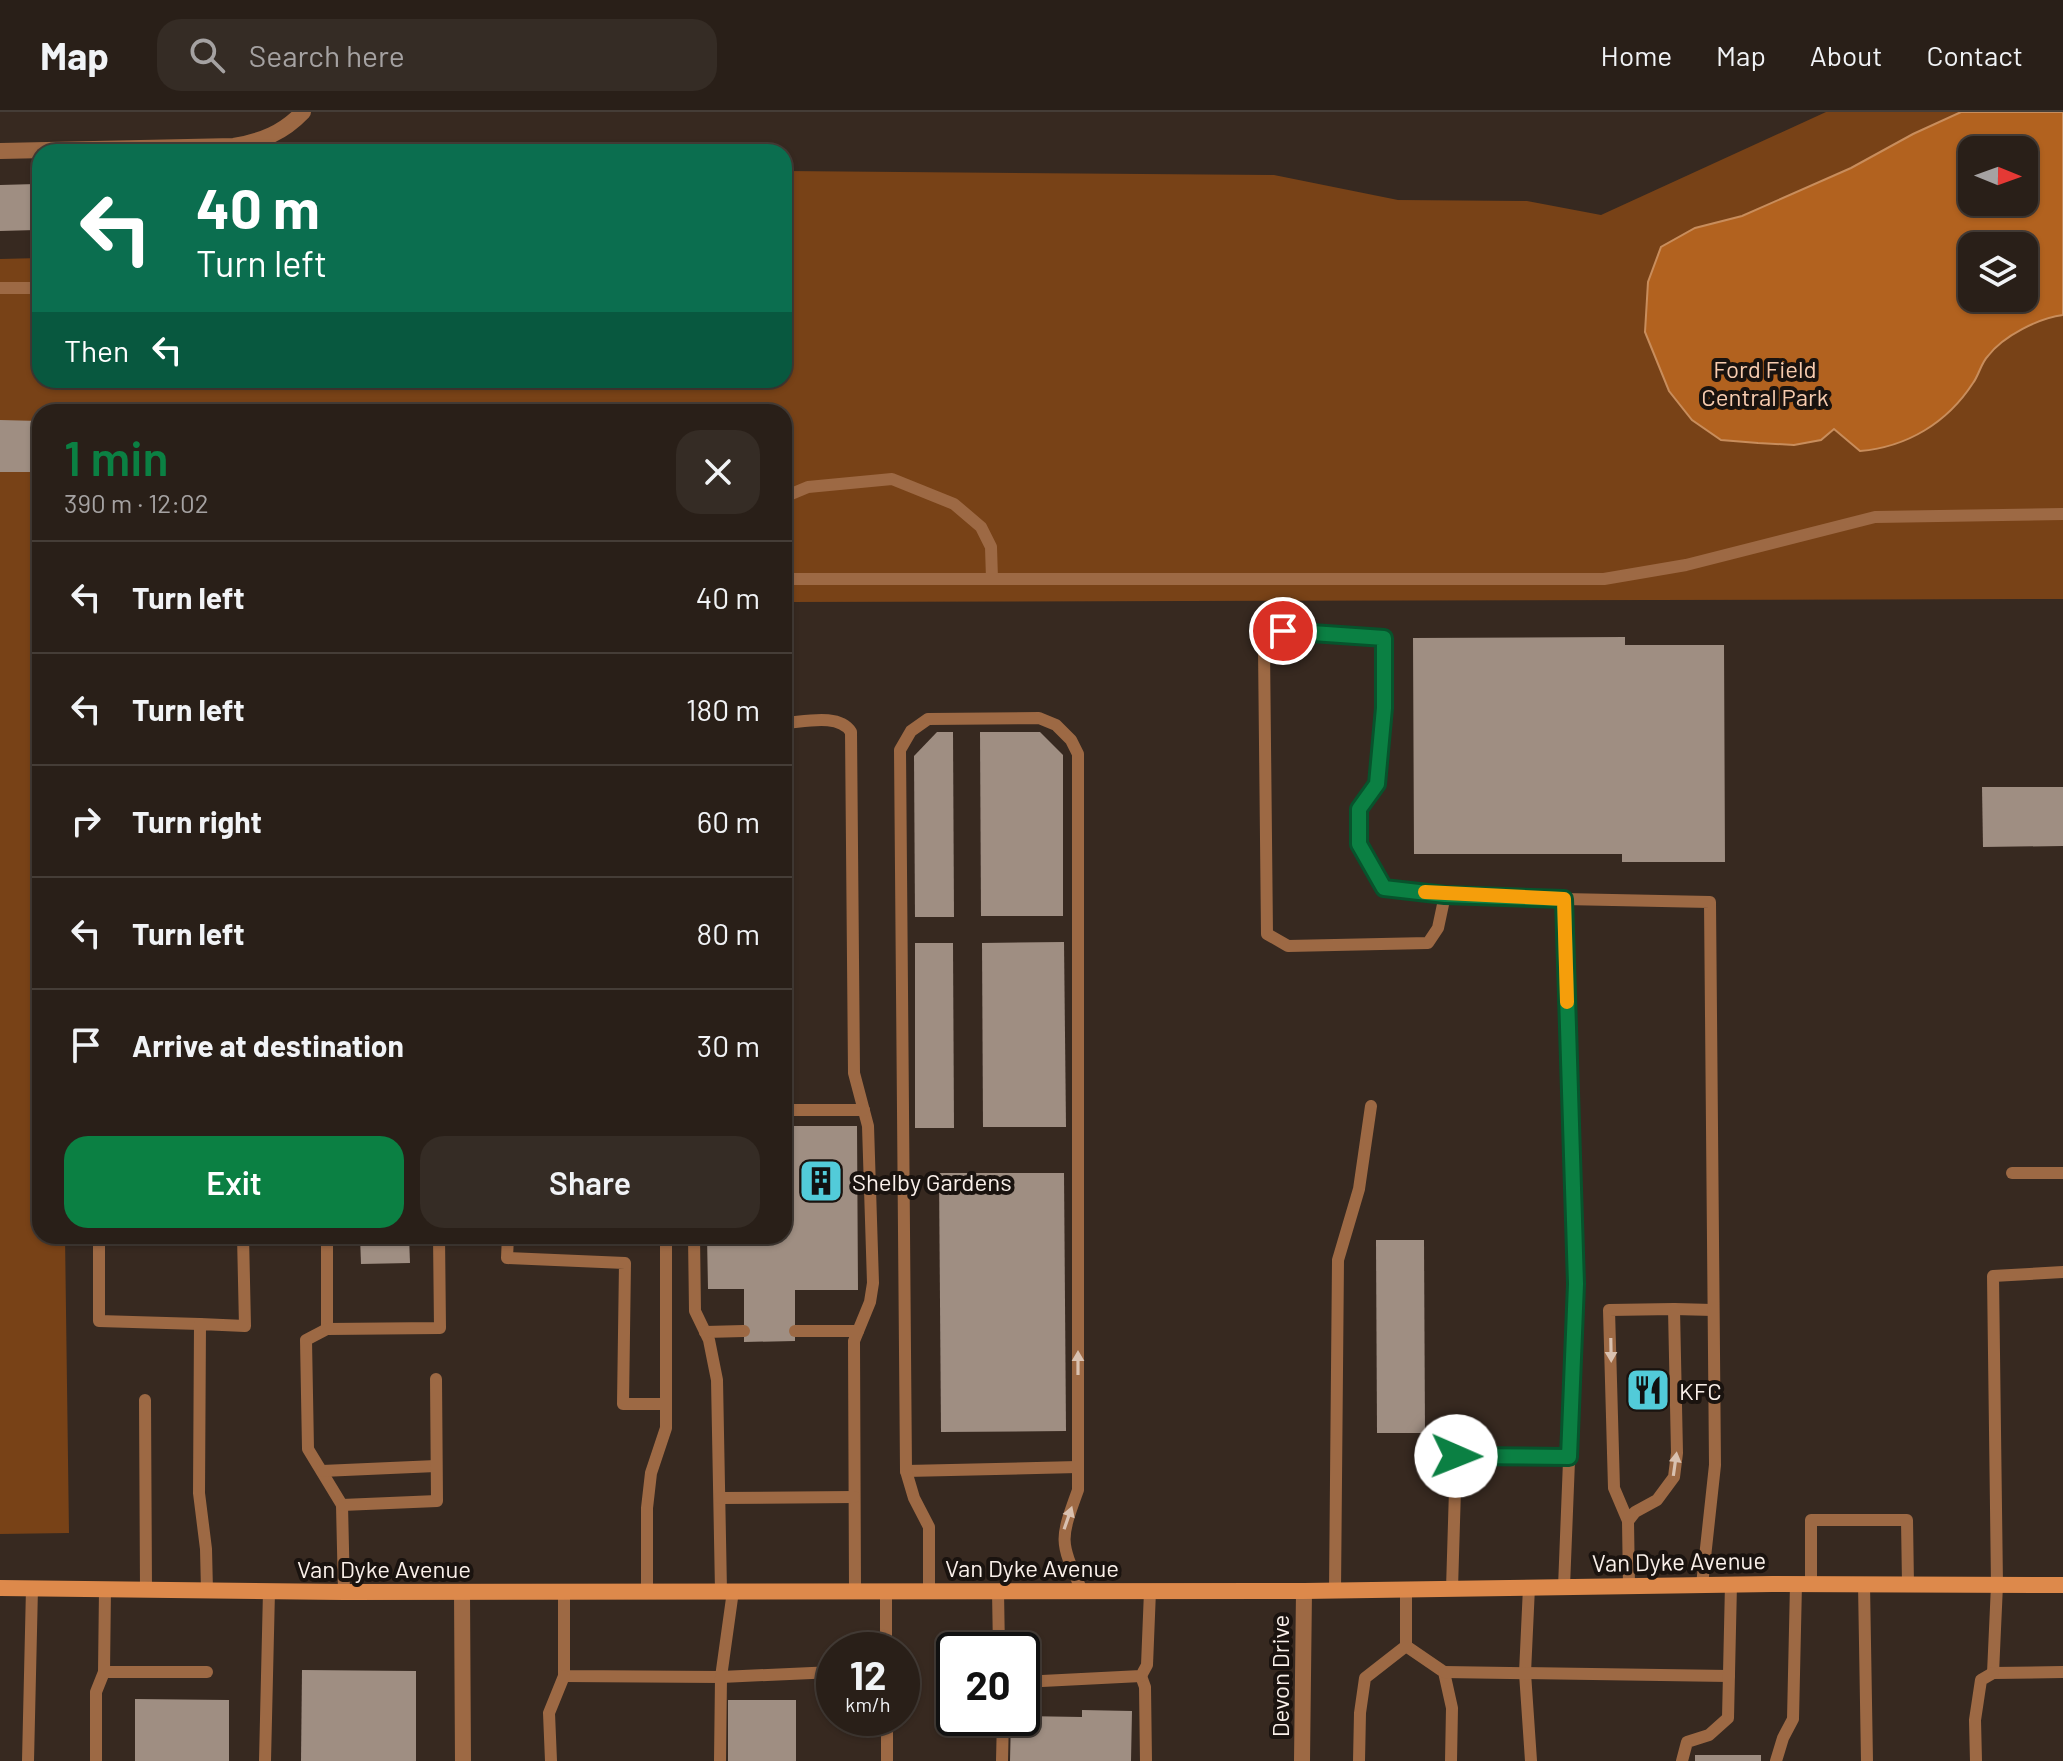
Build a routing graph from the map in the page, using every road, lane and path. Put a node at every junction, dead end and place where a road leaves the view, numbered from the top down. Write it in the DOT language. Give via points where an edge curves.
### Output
graph roads {
  1 [pos="303,112"];
  2 [pos="242,144"];
  3 [pos="32,150"];
  4 [pos="0,151"];
  5 [pos="0,288"];
  6 [pos="32,288"];
  7 [pos="792,494"];
  8 [pos="2063,514"];
  9 [pos="792,579"];
  10 [pos="992,579"];
  11 [pos="792,723"];
  12 [pos="1445,895"];
  13 [pos="1564,899"];
  14 [pos="1371,1106"];
  15 [pos="792,1110"];
  16 [pos="864,1110"];
  17 [pos="2012,1173"];
  18 [pos="2063,1173"];
  19 [pos="99,1244"];
  20 [pos="243,1244"];
  21 [pos="327,1244"];
  22 [pos="439,1244"];
  23 [pos="508,1244"];
  24 [pos="666,1244"];
  25 [pos="694,1244"];
  26 [pos="2063,1272"];
  27 [pos="1674,1309"];
  28 [pos="1713,1310"];
  29 [pos="200,1324"];
  30 [pos="327,1329"];
  31 [pos="744,1331"];
  32 [pos="795,1331"];
  33 [pos="858,1331"];
  34 [pos="705,1332"];
  35 [pos="436,1379"];
  36 [pos="145,1400"];
  37 [pos="666,1404"];
  38 [pos="1569,1457"];
  39 [pos="436,1466"];
  40 [pos="1078,1467"];
  41 [pos="322,1471"];
  42 [pos="906,1471"];
  43 [pos="854,1497"];
  44 [pos="720,1498"];
  45 [pos="342,1505"];
  46 [pos="1628,1521"];
  47 [pos="1731,1584"];
  48 [pos="1804,1584"];
  49 [pos="1864,1584"];
  50 [pos="1908,1584"];
  51 [pos="1702,1585"];
  52 [pos="1997,1585"];
  53 [pos="2063,1585"];
  54 [pos="1629,1586"];
  55 [pos="1529,1587"];
  56 [pos="1564,1587"];
  57 [pos="0,1588"];
  58 [pos="32,1588"];
  59 [pos="105,1589"];
  60 [pos="1406,1589"];
  61 [pos="1452,1589"];
  62 [pos="146,1590"];
  63 [pos="207,1591"];
  64 [pos="269,1591"];
  65 [pos="647,1591"];
  66 [pos="727,1591"];
  67 [pos="855,1591"];
  68 [pos="886,1591"];
  69 [pos="929,1591"];
  70 [pos="998,1591"];
  71 [pos="1082,1591"];
  72 [pos="1150,1591"];
  73 [pos="1304,1591"];
  74 [pos="1335,1591"];
  75 [pos="344,1592"];
  76 [pos="462,1592"];
  77 [pos="564,1592"];
  78 [pos="886,1632"];
  79 [pos="999,1632"];
  80 [pos="1406,1646"];
  81 [pos="104,1672"];
  82 [pos="207,1672"];
  83 [pos="1444,1672"];
  84 [pos="2063,1672"];
  85 [pos="816,1673"];
  86 [pos="1525,1673"];
  87 [pos="1993,1673"];
  88 [pos="564,1676"];
  89 [pos="1141,1676"];
  90 [pos="1729,1676"];
  91 [pos="721,1677"];
  92 [pos="1040,1681"];
  93 [pos="887,1736"];
  94 [pos="1003,1736"];
  95 [pos="28,1761"];
  96 [pos="96,1761"];
  97 [pos="265,1761"];
  98 [pos="463,1761"];
  99 [pos="551,1761"];
  100 [pos="720,1761"];
  101 [pos="887,1761"];
  102 [pos="1002,1761"];
  103 [pos="1146,1761"];
  104 [pos="1302,1761"];
  105 [pos="1359,1761"];
  106 [pos="1451,1761"];
  107 [pos="1531,1761"];
  108 [pos="1682,1761"];
  109 [pos="1776,1761"];
  110 [pos="1867,1761"];
  111 [pos="1976,1761"];
  1 -- 2 [label="street" via="271,137"];
  3 -- 4 [label="street"];
  5 -- 6 [label="lane"];
  7 -- 10 [label="lane" via="808,487 892,479 954,504 981,527 991,547"];
  8 -- 10 [label="lane" via="1875,517 1686,565 1604,579"];
  9 -- 10 [label="lane"];
  11 -- 16 [label="lane" via="838,721 851,732 854,1073"];
  12 -- 12 [label="lane" via="1438,928 1428,943 1288,946 1267,934 1264,648 1283,631 1384,638 1377,784 1359,809 1359,844 1384,888"];
  12 -- 13 [label="lane"];
  13 -- 28 [label="lane" via="1710,902"];
  13 -- 38 [label="lane" via="1576,1284"];
  14 -- 74 [label="lane" via="1359,1189 1338,1260"];
  15 -- 16 [label="lane"];
  16 -- 33 [label="lane" via="873,1283"];
  17 -- 18 [label="lane"];
  19 -- 29 [label="lane" via="99,1321"];
  20 -- 29 [label="lane" via="245,1326"];
  21 -- 30 [label="lane"];
  22 -- 30 [label="lane" via="440,1328"];
  23 -- 37 [label="lane" via="507,1258 625,1263 623,1404"];
  24 -- 37 [label="lane"];
  25 -- 34 [label="lane" via="695,1311"];
  26 -- 52 [label="lane" via="1993,1276"];
  27 -- 28 [label="lane"];
  46 -- 27 [label="lane, one-way" via="1657,1500 1674,1477"];
  27 -- 46 [label="lane, one-way" via="1609,1310 1614,1488"];
  28 -- 51 [label="lane" via="1715,1465"];
  29 -- 63 [label="lane" via="199,1493"];
  30 -- 41 [label="lane" via="306,1340 308,1449"];
  31 -- 34 [label="lane"];
  32 -- 33 [label="lane"];
  33 -- 43 [label="lane"];
  34 -- 44 [label="lane" via="717,1380"];
  35 -- 39 [label="lane"];
  36 -- 62 [label="lane"];
  37 -- 65 [label="lane" via="666,1428 651,1473 647,1508"];
  38 -- 56 [label="lane"];
  38 -- 61 [label="lane" via="1456,1456"];
  39 -- 41 [label="lane"];
  39 -- 45 [label="lane" via="437,1501"];
  40 -- 42 [label="lane"];
  40 -- 42 [label="lane, one-way" via="1078,754 1056,725 1039,718 928,719 911,731 900,750"];
  71 -- 40 [label="lane, one-way" via="1062,1534 1078,1490"];
  41 -- 45 [label="lane"];
  42 -- 69 [label="lane" via="929,1527"];
  43 -- 44 [label="lane"];
  43 -- 67 [label="lane"];
  44 -- 66 [label="lane"];
  45 -- 75 [label="lane"];
  46 -- 54 [label="lane"];
  47 -- 48 [label="main road, Van Dyke Avenue"];
  47 -- 51 [label="main road, Van Dyke Avenue"];
  47 -- 90 [label="lane"];
  48 -- 49 [label="main road, Van Dyke Avenue"];
  48 -- 50 [label="lane" via="1811,1520 1907,1520"];
  48 -- 109 [label="lane" via="1793,1719"];
  49 -- 50 [label="main road, Van Dyke Avenue"];
  49 -- 110 [label="lane"];
  50 -- 52 [label="main road, Van Dyke Avenue"];
  51 -- 54 [label="main road, Van Dyke Avenue"];
  52 -- 53 [label="main road, Van Dyke Avenue"];
  52 -- 87 [label="lane"];
  54 -- 56 [label="main road, Van Dyke Avenue"];
  55 -- 56 [label="main road, Van Dyke Avenue"];
  55 -- 61 [label="main road, Van Dyke Avenue"];
  55 -- 86 [label="lane"];
  57 -- 58 [label="main road, Van Dyke Avenue"];
  58 -- 59 [label="main road, Van Dyke Avenue"];
  58 -- 95 [label="lane"];
  59 -- 62 [label="main road, Van Dyke Avenue"];
  59 -- 81 [label="lane"];
  60 -- 61 [label="main road, Van Dyke Avenue"];
  60 -- 74 [label="main road, Van Dyke Avenue"];
  60 -- 80 [label="lane"];
  62 -- 63 [label="main road, Van Dyke Avenue"];
  63 -- 64 [label="main road, Van Dyke Avenue"];
  64 -- 75 [label="main road, Van Dyke Avenue"];
  64 -- 97 [label="lane"];
  65 -- 66 [label="main road, Van Dyke Avenue"];
  65 -- 77 [label="main road, Van Dyke Avenue"];
  66 -- 67 [label="main road, Van Dyke Avenue"];
  66 -- 91 [label="lane"];
  67 -- 68 [label="main road, Van Dyke Avenue"];
  68 -- 69 [label="main road, Van Dyke Avenue"];
  68 -- 78 [label="lane"];
  69 -- 70 [label="main road, Van Dyke Avenue"];
  70 -- 71 [label="main road, Van Dyke Avenue"];
  70 -- 79 [label="lane"];
  71 -- 72 [label="main road, Van Dyke Avenue"];
  72 -- 73 [label="main road, Van Dyke Avenue"];
  72 -- 89 [label="lane" via="1147,1665"];
  73 -- 74 [label="main road, Van Dyke Avenue"];
  73 -- 104 [label="street, Devon Drive"];
  75 -- 76 [label="main road, Van Dyke Avenue"];
  76 -- 77 [label="main road, Van Dyke Avenue"];
  76 -- 98 [label="street"];
  77 -- 88 [label="lane"];
  80 -- 83 [label="lane"];
  80 -- 105 [label="lane" via="1365,1678"];
  81 -- 82 [label="lane"];
  81 -- 96 [label="lane" via="96,1692"];
  83 -- 86 [label="lane"];
  83 -- 106 [label="lane" via="1452,1708"];
  84 -- 87 [label="lane"];
  85 -- 91 [label="lane"];
  86 -- 90 [label="lane"];
  86 -- 107 [label="lane"];
  87 -- 111 [label="lane" via="1981,1680"];
  88 -- 91 [label="lane"];
  88 -- 99 [label="lane" via="549,1713"];
  89 -- 92 [label="lane"];
  89 -- 103 [label="lane"];
  90 -- 108 [label="lane" via="1728,1718 1709,1735 1687,1742"];
  91 -- 100 [label="lane"];
  93 -- 101 [label="lane"];
  94 -- 102 [label="lane"];
}
